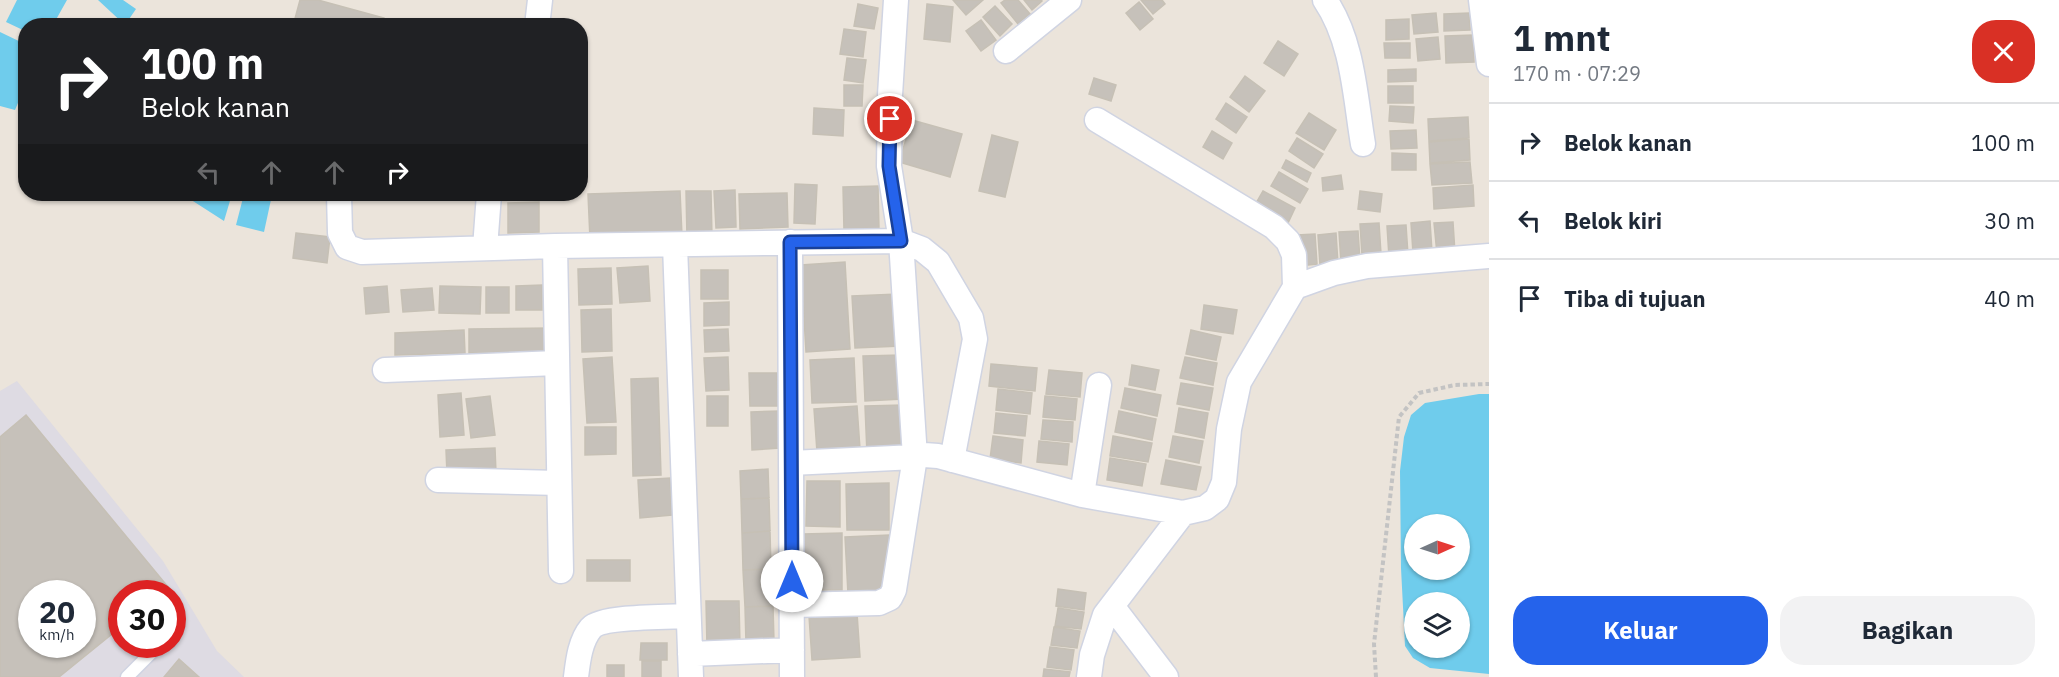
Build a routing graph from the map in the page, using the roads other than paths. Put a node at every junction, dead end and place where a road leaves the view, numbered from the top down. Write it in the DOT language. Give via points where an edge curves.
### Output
graph roads {
  1 [pos="540,0"];
  2 [pos="896,0"];
  3 [pos="1069,0"];
  4 [pos="1325,0"];
  5 [pos="1481,0"];
  6 [pos="538,18"];
  7 [pos="1006,51"];
  8 [pos="1489,64"];
  9 [pos="1097,120"];
  10 [pos="1363,144"];
  11 [pos="339,201"];
  12 [pos="488,201"];
  13 [pos="901,241"];
  14 [pos="790,242"];
  15 [pos="675,245"];
  16 [pos="555,246"];
  17 [pos="485,248"];
  18 [pos="1489,256"];
  19 [pos="1295,287"];
  20 [pos="557,363"];
  21 [pos="385,370"];
  22 [pos="1099,386"];
  23 [pos="915,457"];
  24 [pos="952,460"];
  25 [pos="791,463"];
  26 [pos="438,480"];
  27 [pos="560,483"];
  28 [pos="1082,495"];
  29 [pos="1183,513"];
  30 [pos="561,571"];
  31 [pos="792,605"];
  32 [pos="1112,606"];
  33 [pos="688,616"];
  34 [pos="792,650"];
  35 [pos="146,658"];
  36 [pos="690,665"];
  37 [pos="128,677"];
  38 [pos="576,677"];
  39 [pos="792,677"];
  40 [pos="1089,677"];
  41 [pos="1166,677"];
  1 -- 6 [label="street"];
  2 -- 13 [label="street" via="889,166"];
  3 -- 7 [label="street"];
  4 -- 10 [label="street" via="1345,40"];
  5 -- 8 [label="street"];
  9 -- 19 [label="street" via="1274,227 1288,241 1294,255"];
  11 -- 17 [label="street" via="340,233 347,247 362,252"];
  12 -- 17 [label="street"];
  13 -- 14 [label="street"];
  13 -- 23 [label="street"];
  13 -- 24 [label="street" via="922,249 938,262 971,318 975,339"];
  14 -- 15 [label="street"];
  14 -- 25 [label="street"];
  15 -- 16 [label="street"];
  15 -- 33 [label="street"];
  16 -- 17 [label="street"];
  16 -- 20 [label="street"];
  18 -- 19 [label="street" via="1367,266"];
  19 -- 29 [label="street" via="1239,382 1224,482 1217,499 1205,508"];
  20 -- 21 [label="street"];
  20 -- 27 [label="street"];
  22 -- 28 [label="street"];
  23 -- 24 [label="street"];
  23 -- 25 [label="street"];
  23 -- 31 [label="street" via="890,598 879,603"];
  24 -- 28 [label="street"];
  25 -- 31 [label="street"];
  26 -- 27 [label="street"];
  27 -- 30 [label="street"];
  28 -- 29 [label="street"];
  29 -- 32 [label="street"];
  31 -- 34 [label="street"];
  32 -- 40 [label="street" via="1105,615 1092,655"];
  32 -- 41 [label="street"];
  33 -- 36 [label="street"];
  33 -- 38 [label="street" via="608,620 592,627 581,646"];
  34 -- 36 [label="street"];
  34 -- 39 [label="street"];
  35 -- 37 [label="lane"];
}
